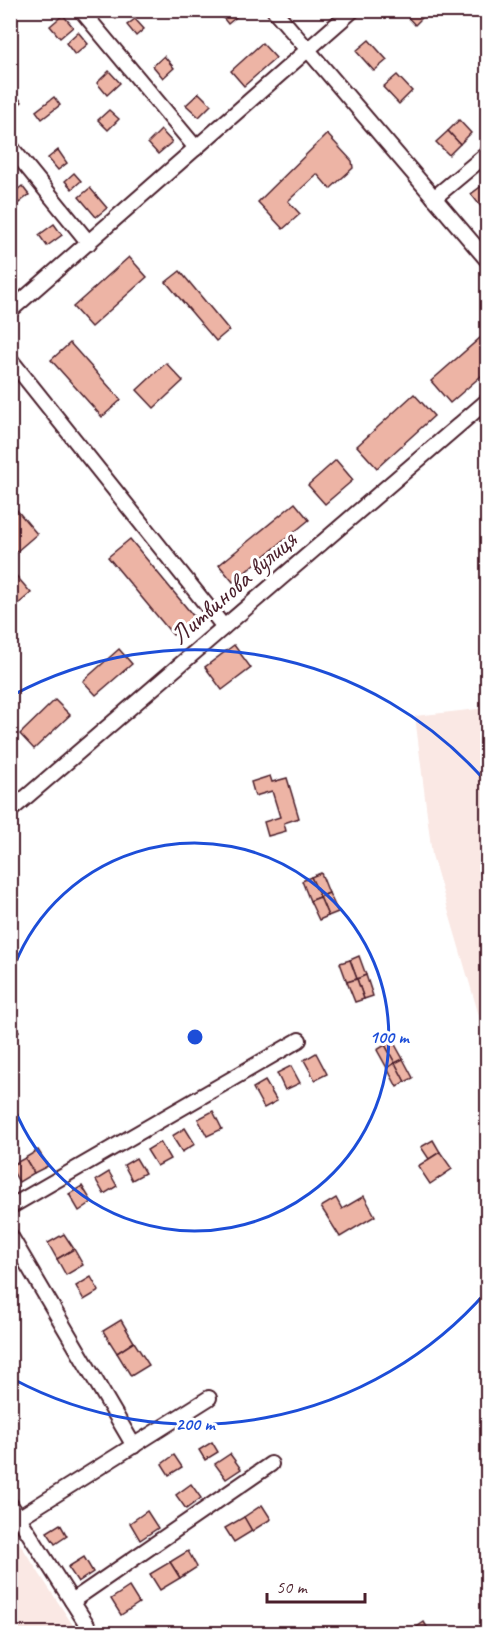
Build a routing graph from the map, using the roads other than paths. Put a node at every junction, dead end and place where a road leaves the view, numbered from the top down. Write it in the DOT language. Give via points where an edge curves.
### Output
graph roads {
  1 [pos="81,10"];
  2 [pos="274,10"];
  3 [pos="354,10"];
  4 [pos="307,51"];
  5 [pos="10,146"];
  6 [pos="195,148"];
  7 [pos="488,153"];
  8 [pos="434,198"];
  9 [pos="89,243"];
  10 [pos="488,261"];
  11 [pos="10,311"];
  12 [pos="10,358"];
  13 [pos="488,400"];
  14 [pos="224,627"];
  15 [pos="10,811"];
  16 [pos="299,1040"];
  17 [pos="10,1207"];
  18 [pos="10,1235"];
  19 [pos="209,1398"];
  20 [pos="134,1446"];
  21 [pos="271,1464"];
  22 [pos="10,1504"];
  23 [pos="20,1518"];
  24 [pos="72,1600"];
  25 [pos="93,1634"];
  1 -- 6 [label="street"];
  2 -- 4 [label="street"];
  3 -- 4 [label="street"];
  4 -- 6 [label="street"];
  4 -- 8 [label="street"];
  5 -- 9 [label="street"];
  6 -- 9 [label="street"];
  7 -- 8 [label="street"];
  8 -- 10 [label="street"];
  9 -- 11 [label="street"];
  12 -- 14 [label="street"];
  13 -- 14 [label="street, Литвинова вулиця"];
  14 -- 15 [label="street, Литвинова вулиця"];
  16 -- 17 [label="street"];
  18 -- 20 [label="street"];
  19 -- 20 [label="street"];
  20 -- 23 [label="street"];
  21 -- 24 [label="street"];
  22 -- 23 [label="street"];
  23 -- 24 [label="street"];
  24 -- 25 [label="street"];
}
